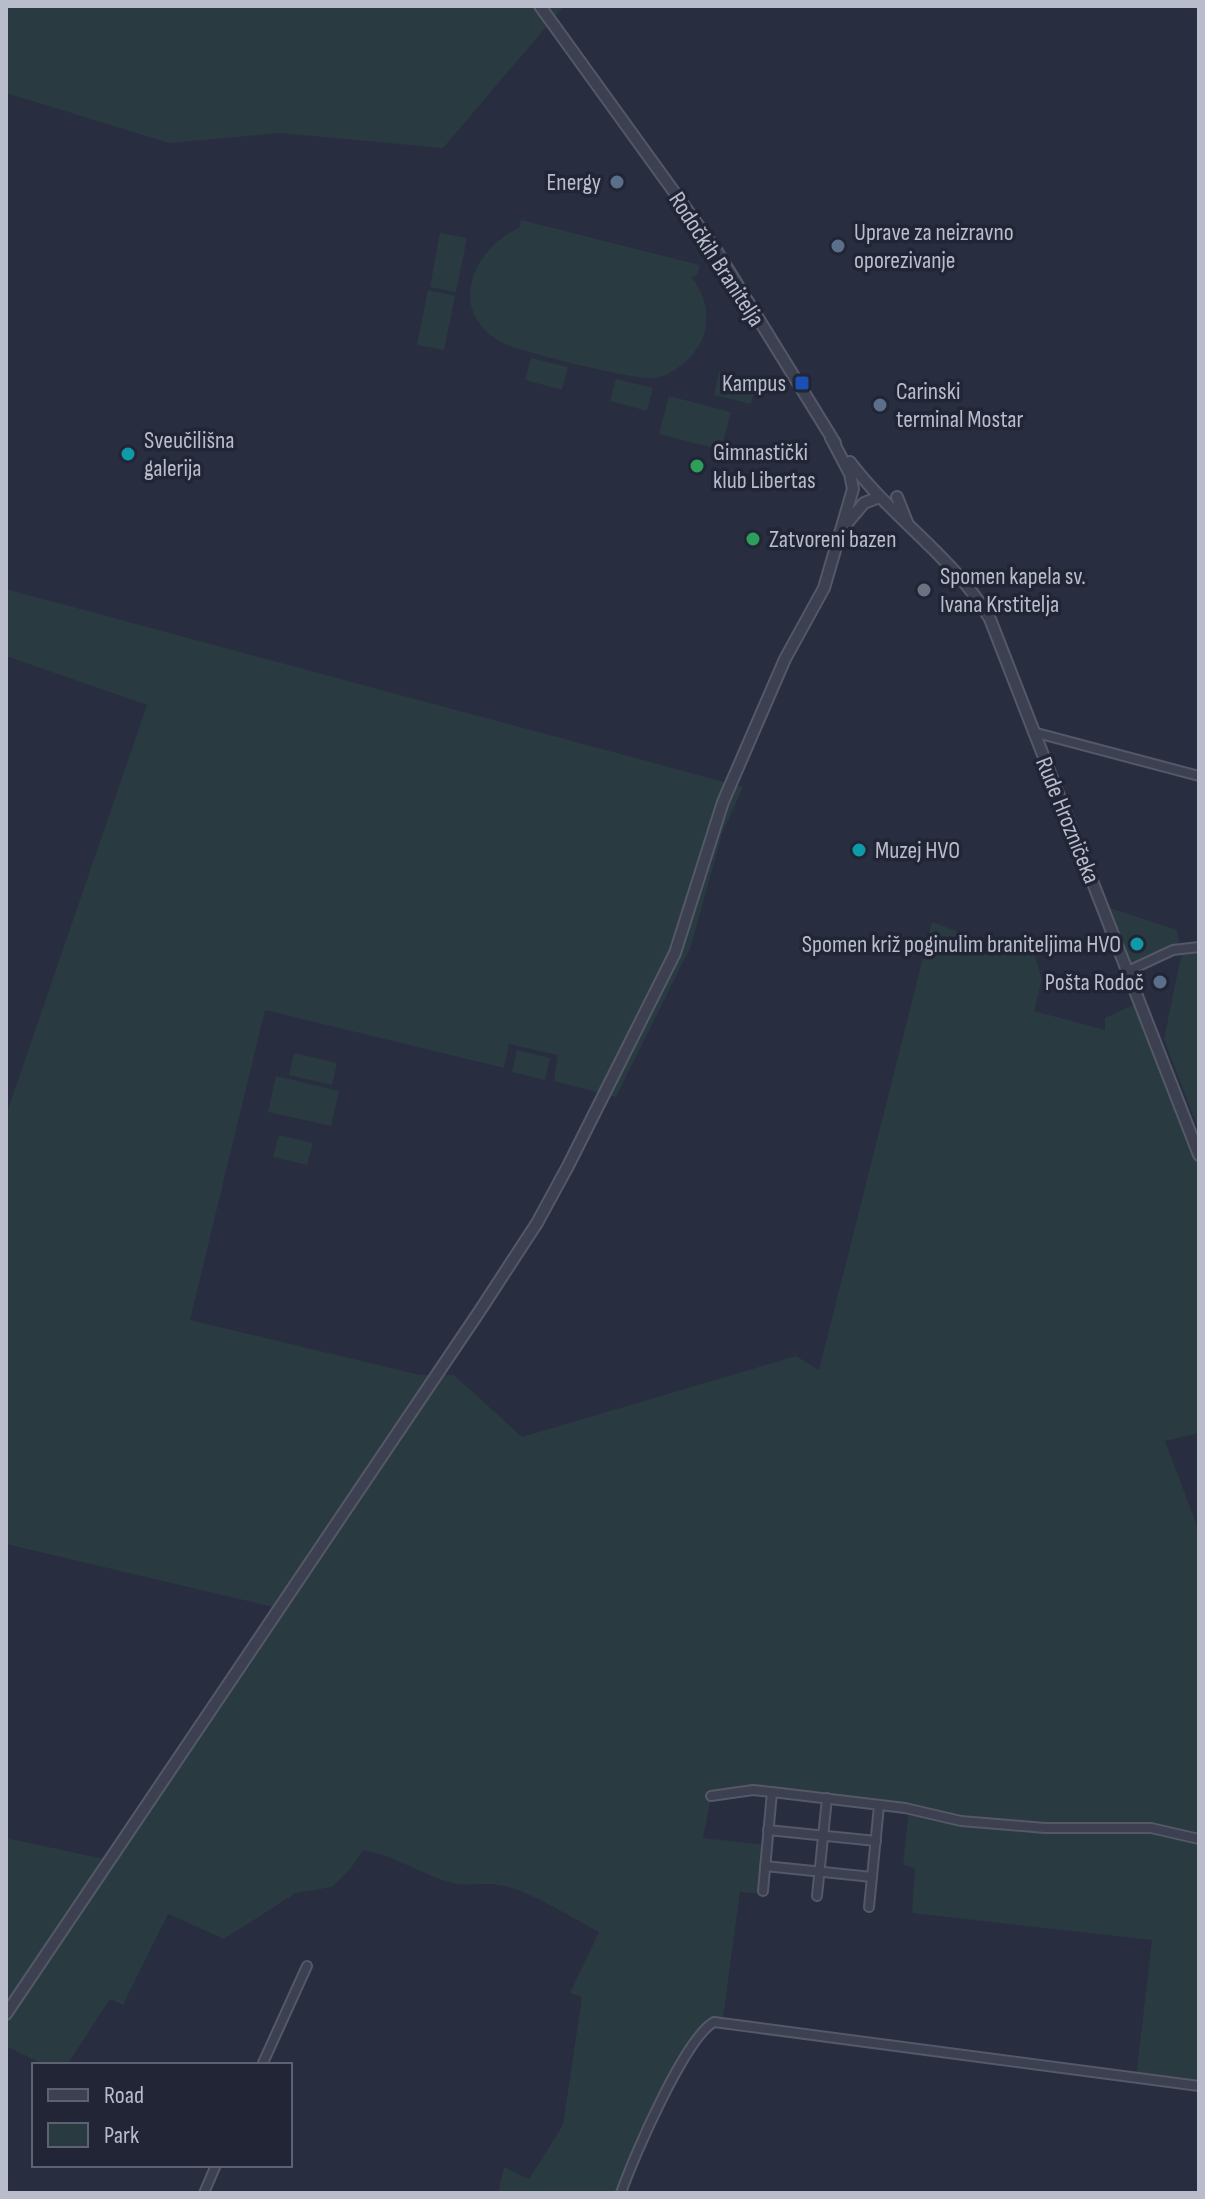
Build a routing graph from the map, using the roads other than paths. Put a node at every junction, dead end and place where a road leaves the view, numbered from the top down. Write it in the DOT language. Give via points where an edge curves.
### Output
graph roads {
  1 [pos="540,6"];
  2 [pos="831,438"];
  3 [pos="869,488"];
  4 [pos="897,497"];
  5 [pos="877,498"];
  6 [pos="851,500"];
  7 [pos="893,514"];
  8 [pos="844,527"];
  9 [pos="915,534"];
  10 [pos="1033,732"];
  11 [pos="1199,776"];
  12 [pos="1199,947"];
  13 [pos="1128,971"];
  14 [pos="1199,1155"];
  15 [pos="772,1792"];
  16 [pos="711,1796"];
  17 [pos="827,1798"];
  18 [pos="879,1806"];
  19 [pos="768,1830"];
  20 [pos="823,1835"];
  21 [pos="1199,1839"];
  22 [pos="876,1841"];
  23 [pos="765,1866"];
  24 [pos="819,1870"];
  25 [pos="872,1877"];
  26 [pos="763,1891"];
  27 [pos="817,1896"];
  28 [pos="869,1907"];
  29 [pos="307,1966"];
  30 [pos="6,2014"];
  31 [pos="263,2063"];
  32 [pos="1199,2086"];
  33 [pos="215,2167"];
  34 [pos="204,2193"];
  35 [pos="621,2193"];
  1 -- 2 [label="street, Rodočkih Branitelja" via="716,250"];
  2 -- 3 [label="street, Rodočkih Branitelja"];
  2 -- 6 [label="street" via="850,474"];
  3 -- 5 [label="street, Rodočkih Branitelja"];
  3 -- 6 [label="street"];
  4 -- 9 [label="street"];
  5 -- 7 [label="street, Rodočkih Branitelja"];
  5 -- 8 [label="street" via="864,503"];
  6 -- 8 [label="street"];
  7 -- 9 [label="street, Rude Hrozničeka"];
  8 -- 30 [label="street" via="824,588 785,659 723,802 675,953 537,1223"];
  9 -- 10 [label="street, Rude Hrozničeka" via="980,601"];
  10 -- 11 [label="street"];
  10 -- 13 [label="street, Rude Hrozničeka"];
  12 -- 13 [label="street" via="1173,950"];
  13 -- 14 [label="street, Rude Hrozničeka"];
  15 -- 16 [label="street"];
  15 -- 17 [label="street"];
  15 -- 19 [label="street"];
  17 -- 18 [label="street"];
  17 -- 20 [label="street"];
  18 -- 21 [label="street" via="961,1821 1067,1829 1151,1828"];
  18 -- 22 [label="street"];
  19 -- 20 [label="street"];
  19 -- 23 [label="street"];
  20 -- 22 [label="street"];
  20 -- 24 [label="street"];
  22 -- 25 [label="street"];
  23 -- 24 [label="street"];
  23 -- 26 [label="street"];
  24 -- 25 [label="street"];
  24 -- 27 [label="street"];
  25 -- 28 [label="street"];
  29 -- 31 [label="street"];
  32 -- 35 [label="street" via="714,2022 702,2029 675,2072"];
  33 -- 34 [label="street"];
}
